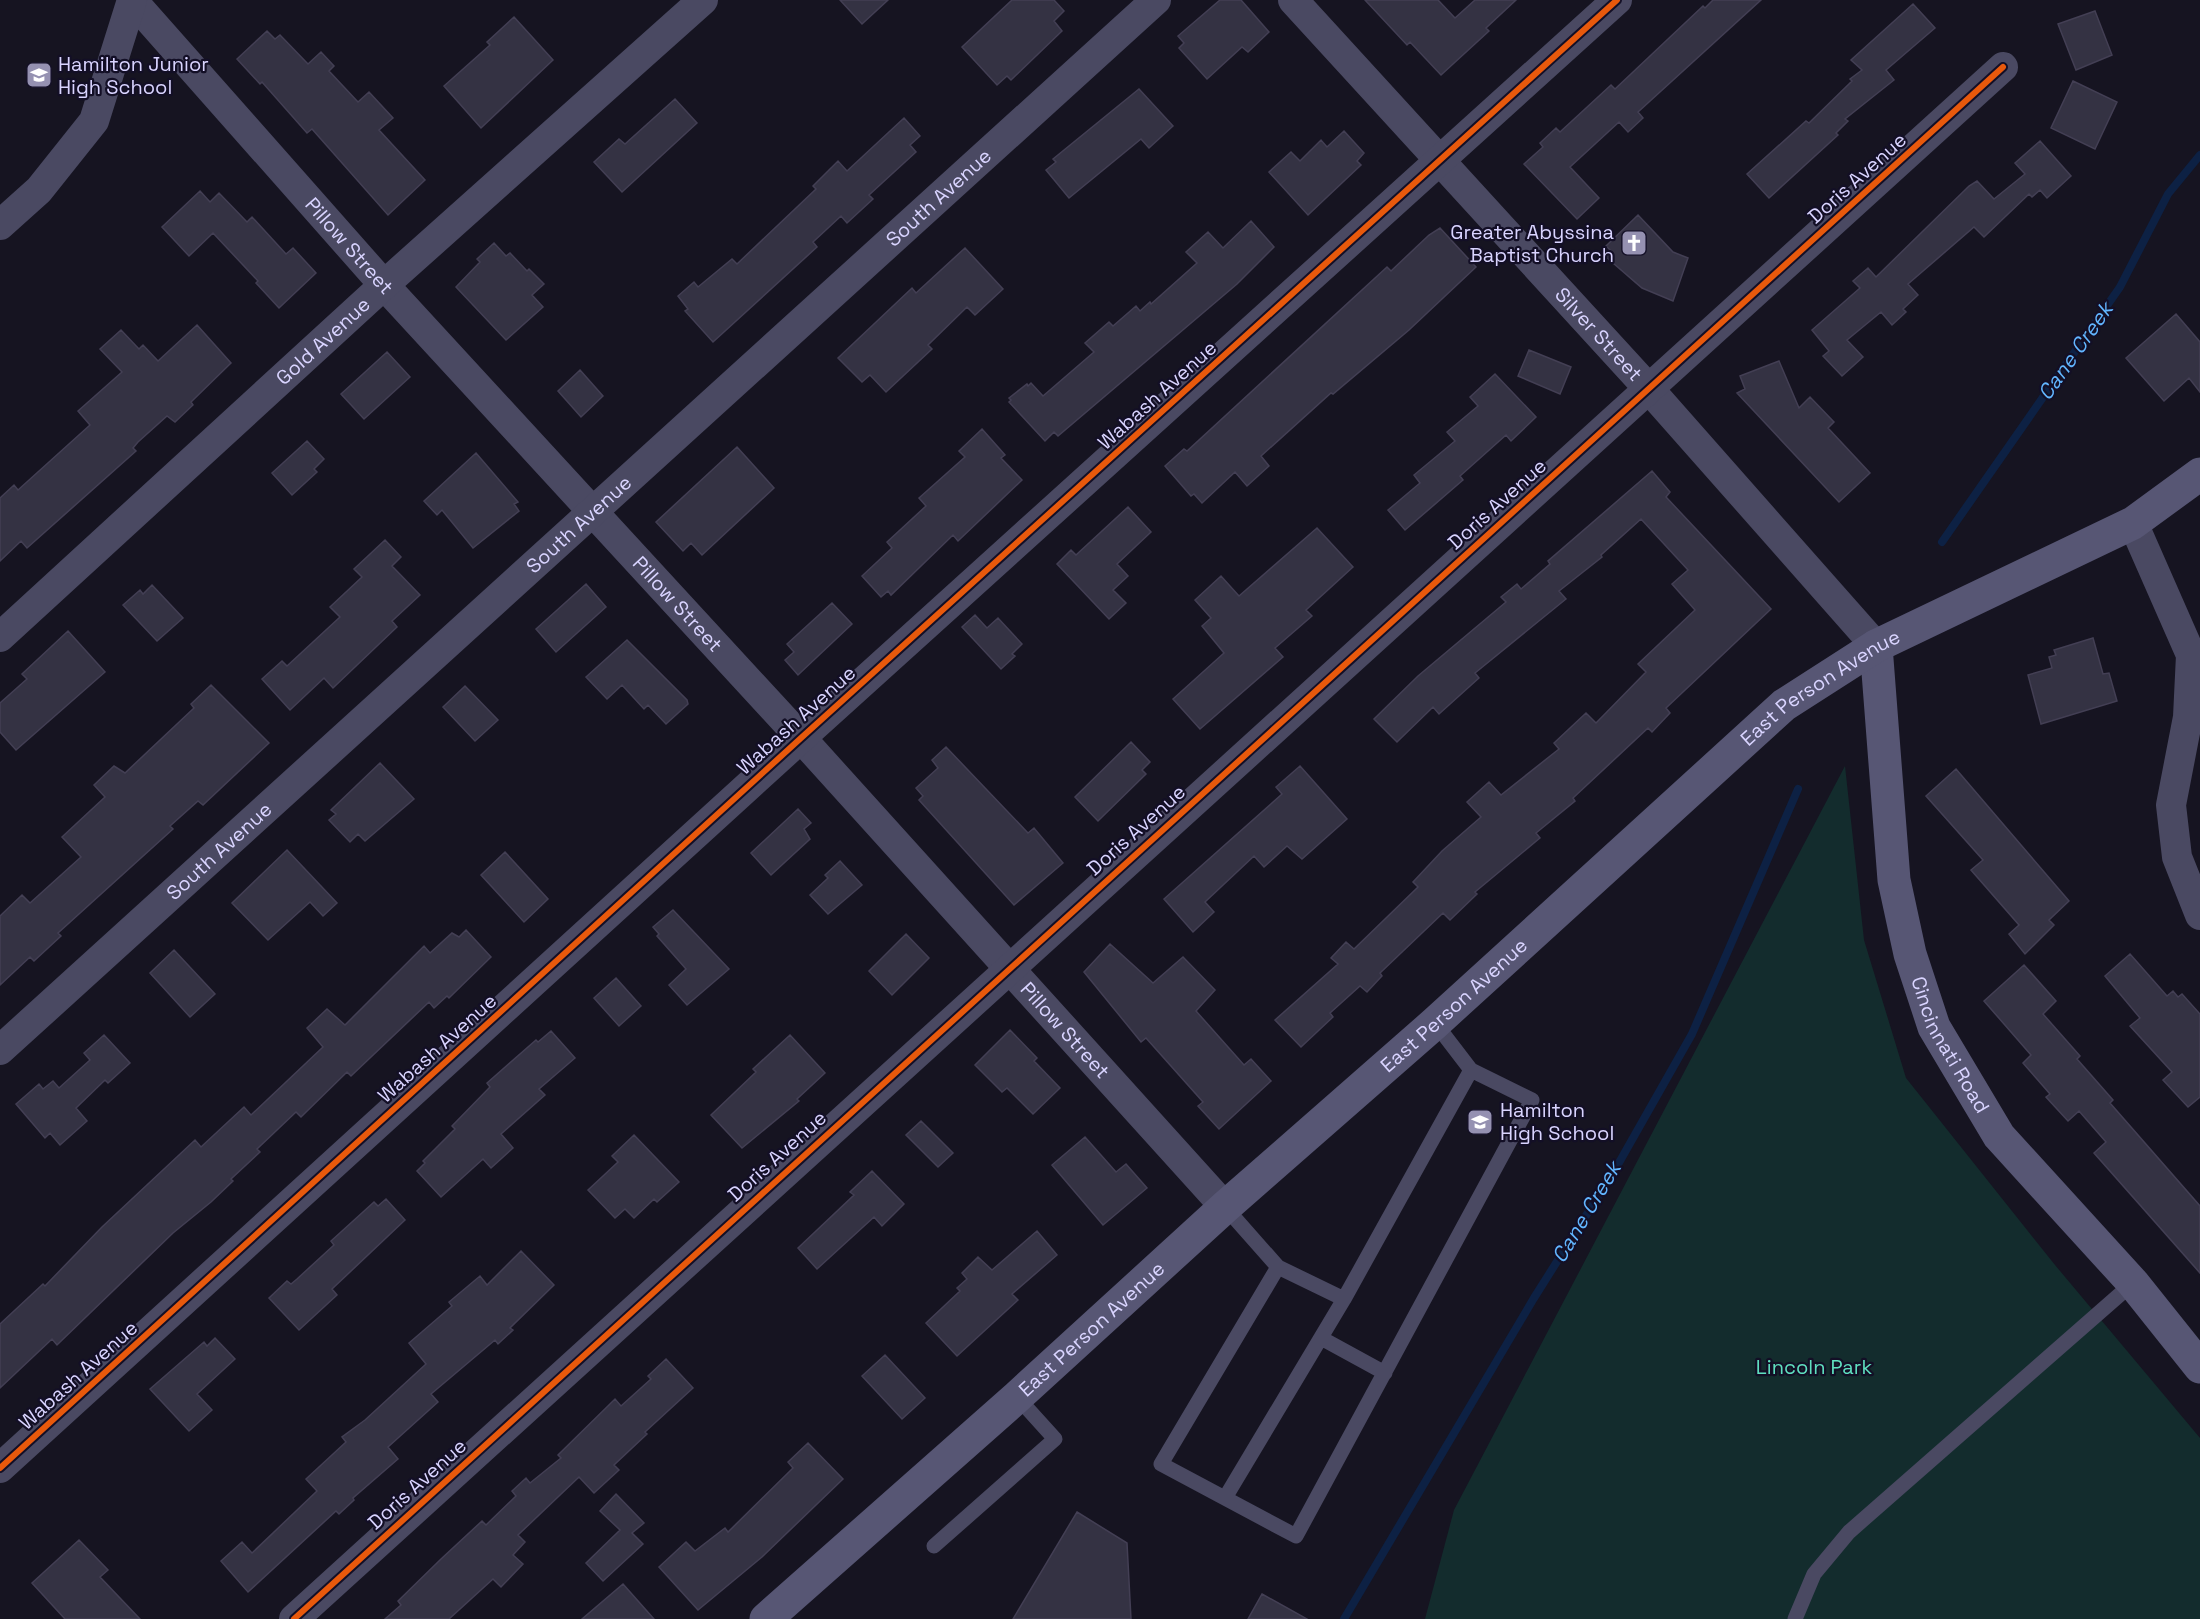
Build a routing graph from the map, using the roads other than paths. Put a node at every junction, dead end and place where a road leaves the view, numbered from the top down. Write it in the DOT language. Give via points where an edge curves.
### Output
graph roads {
  1 [pos="132,0"];
  2 [pos="703,0"];
  3 [pos="1156,0"];
  4 [pos="1293,0"];
  5 [pos="1617,0"];
  6 [pos="2003,67"];
  7 [pos="1441,161"];
  8 [pos="0,225"];
  9 [pos="384,285"];
  10 [pos="1649,389"];
  11 [pos="2200,474"];
  12 [pos="594,510"];
  13 [pos="2133,523"];
  14 [pos="0,637"];
  15 [pos="1876,646"];
  16 [pos="801,738"];
  17 [pos="2200,915"];
  18 [pos="1009,967"];
  19 [pos="1435,1023"];
  20 [pos="0,1050"];
  21 [pos="1471,1070"];
  22 [pos="1225,1207"];
  23 [pos="1278,1267"];
  24 [pos="2133,1283"];
  25 [pos="1344,1299"];
  26 [pos="1321,1338"];
  27 [pos="2200,1367"];
  28 [pos="1385,1373"];
  29 [pos="1017,1397"];
  30 [pos="0,1468"];
  31 [pos="1225,1498"];
  32 [pos="934,1545"];
  33 [pos="294,1619"];
  34 [pos="766,1619"];
  35 [pos="1795,1619"];
  1 -- 8 [label="street" via="94,121 39,190"];
  1 -- 9 [label="street, Pillow Street"];
  2 -- 9 [label="street, Gold Avenue"];
  3 -- 12 [label="street, South Avenue"];
  4 -- 7 [label="street, Silver Street"];
  5 -- 7 [label="street, Wabash Avenue"];
  6 -- 10 [label="street, Doris Avenue"];
  7 -- 10 [label="street, Silver Street"];
  7 -- 16 [label="street, Wabash Avenue"];
  9 -- 12 [label="street, Pillow Street"];
  9 -- 14 [label="street, Gold Avenue"];
  10 -- 15 [label="street, Silver Street"];
  10 -- 18 [label="street, Doris Avenue"];
  11 -- 13 [label="main road, East Person Avenue"];
  12 -- 16 [label="street, Pillow Street"];
  12 -- 20 [label="street, South Avenue"];
  13 -- 15 [label="main road, East Person Avenue"];
  13 -- 17 [label="street" via="2191,655 2188,717 2171,805 2178,857"];
  15 -- 19 [label="main road, East Person Avenue" via="1784,705"];
  15 -- 24 [label="main road, Cincinnati Road" via="1894,880 1910,954 1934,1027 1999,1136"];
  16 -- 18 [label="street, Pillow Street"];
  16 -- 30 [label="street, Wabash Avenue"];
  18 -- 22 [label="street, Pillow Street"];
  18 -- 33 [label="street, Doris Avenue"];
  19 -- 21 [label="lane"];
  19 -- 22 [label="main road, East Person Avenue"];
  21 -- 25 [label="lane"];
  21 -- 28 [label="lane" via="1532,1100"];
  22 -- 23 [label="lane"];
  22 -- 29 [label="main road, East Person Avenue"];
  23 -- 25 [label="lane"];
  23 -- 31 [label="lane" via="1161,1464"];
  24 -- 27 [label="main road, Cincinnati Road"];
  24 -- 35 [label="lane" via="1850,1532 1814,1574"];
  25 -- 26 [label="lane"];
  26 -- 28 [label="lane"];
  26 -- 31 [label="lane"];
  28 -- 31 [label="lane" via="1296,1536"];
  29 -- 32 [label="lane" via="1055,1439"];
  29 -- 34 [label="main road, East Person Avenue"];
}
